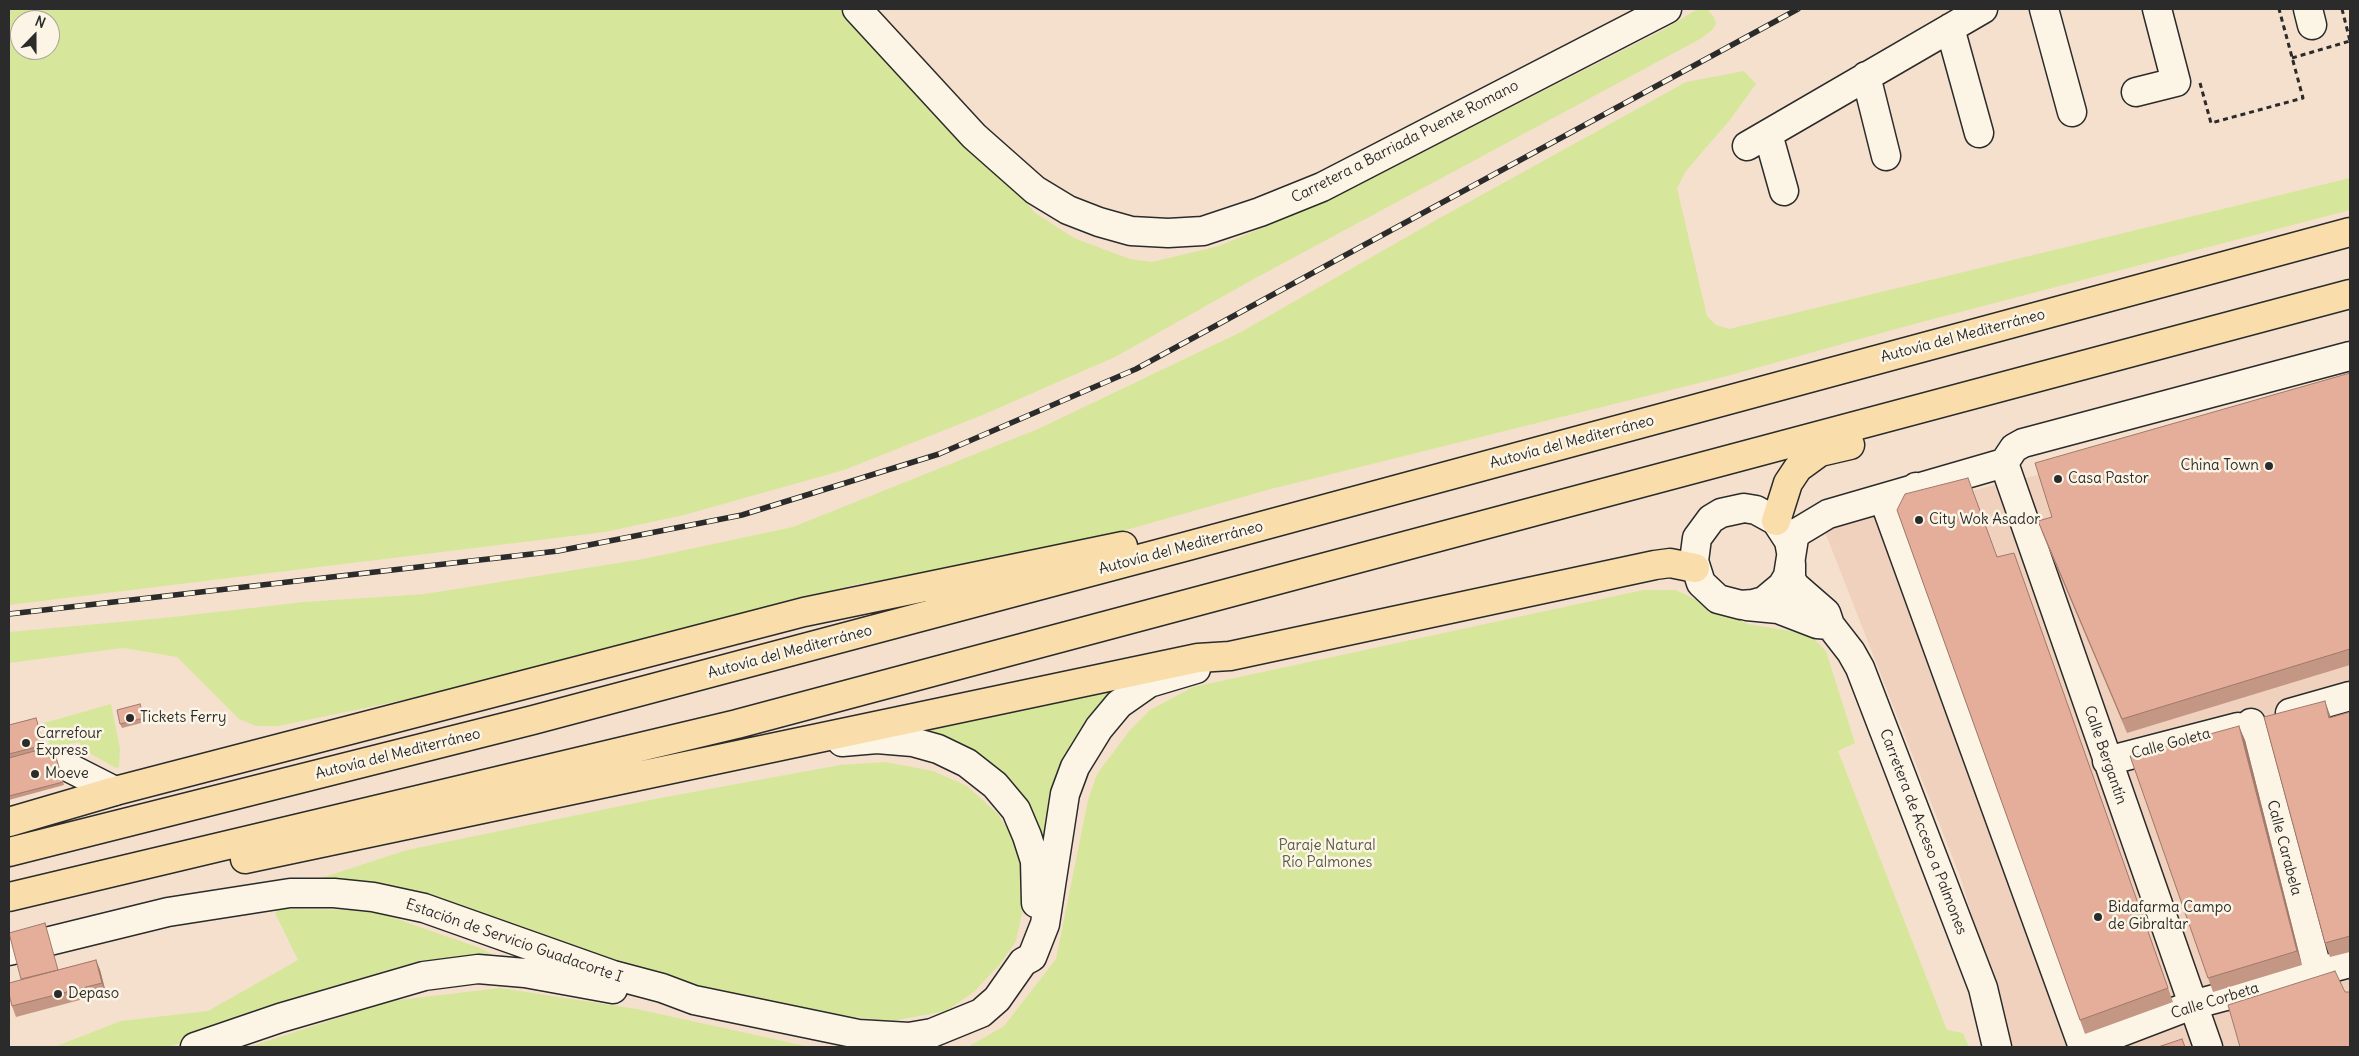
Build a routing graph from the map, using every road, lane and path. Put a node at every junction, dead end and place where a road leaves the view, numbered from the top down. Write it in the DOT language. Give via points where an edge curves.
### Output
graph roads {
  1 [pos="857,9"];
  2 [pos="1667,9"];
  3 [pos="1983,9"];
  4 [pos="2044,9"];
  5 [pos="2156,9"];
  6 [pos="2279,9"];
  7 [pos="2342,9"];
  8 [pos="1950,28"];
  9 [pos="2350,41"];
  10 [pos="2292,58"];
  11 [pos="2198,75"];
  12 [pos="1866,76"];
  13 [pos="2136,92"];
  14 [pos="2073,112"];
  15 [pos="1980,133"];
  16 [pos="1887,156"];
  17 [pos="1785,191"];
  18 [pos="2350,232"];
  19 [pos="2350,294"];
  20 [pos="2350,356"];
  21 [pos="1971,394"];
  22 [pos="2004,463"];
  23 [pos="1916,487"];
  24 [pos="1776,521"];
  25 [pos="1184,547"];
  26 [pos="1791,558"];
  27 [pos="1695,568"];
  28 [pos="1741,606"];
  29 [pos="1830,625"];
  30 [pos="1230,656"];
  31 [pos="2350,696"];
  32 [pos="2251,724"];
  33 [pos="736,755"];
  34 [pos="2107,761"];
  35 [pos="58,762"];
  36 [pos="114,791"];
  37 [pos="9,822"];
  38 [pos="9,852"];
  39 [pos="55,885"];
  40 [pos="9,897"];
  41 [pos="9,951"];
  42 [pos="1023,962"];
  43 [pos="2350,963"];
  44 [pos="2318,972"];
  45 [pos="694,1000"];
  46 [pos="2192,1005"];
  47 [pos="195,1047"];
  48 [pos="1997,1047"];
  49 [pos="2083,1047"];
  50 [pos="2208,1047"];
  1 -- 2 [label="street, Carretera a Barriada Puente Romano" via="974,136 1035,190 1068,210 1099,222 1131,231 1168,233 1203,231 1322,187"];
  3 -- 8 [label="street"];
  4 -- 14 [label="street"];
  5 -- 13 [label="street" via="2176,82"];
  6 -- 10 [label="path"];
  7 -- 9 [label="path"];
  8 -- 12 [label="street"];
  8 -- 15 [label="street"];
  9 -- 10 [label="path"];
  10 -- 11 [label="path" via="2303,98 2211,123"];
  12 -- 16 [label="street"];
  12 -- 17 [label="street" via="1758,140"];
  18 -- 25 [label="highway, Autovía del Mediterráneo"];
  19 -- 21 [label="highway"];
  20 -- 22 [label="street" via="2024,443 2014,448"];
  21 -- 24 [label="highway" via="1954,418 1820,452 1798,468 1788,483"];
  21 -- 39 [label="highway" via="737,724"];
  22 -- 23 [label="street"];
  22 -- 34 [label="street, Calle Bergantín"];
  23 -- 26 [label="street" via="1828,514 1798,532"];
  23 -- 49 [label="street" via="1888,511"];
  24 -- 26 [label="street" via="1789,541"];
  24 -- 27 [label="street" via="1761,512 1744,508 1721,513 1711,519 1697,538"];
  25 -- 36 [label="highway" via="1134,543 804,612"];
  25 -- 38 [label="highway, Autovía del Mediterráneo" via="533,720"];
  26 -- 28 [label="street" via="1782,586 1774,594 1764,601"];
  26 -- 29 [label="street, Carretera de Acceso a Palmones" via="1791,579 1795,586 1826,612"];
  27 -- 28 [label="street" via="1709,592 1718,599"];
  27 -- 30 [label="highway" via="1670,563 1655,565"];
  28 -- 29 [label="street" via="1778,609 1817,624"];
  29 -- 48 [label="street, Carretera de Acceso a Palmones" via="1860,668 1983,988"];
  30 -- 33 [label="highway" via="1198,658"];
  30 -- 42 [label="street, Estación de Servicio Guadacorte I" via="1149,683 1119,704 1087,745 1065,794 1045,924 1032,958"];
  31 -- 32 [label="street, Calle Goleta"];
  32 -- 34 [label="street, Calle Goleta"];
  32 -- 44 [label="street, Calle Carabela"];
  33 -- 39 [label="highway" via="97,891"];
  33 -- 42 [label="street" via="877,739 913,742 938,749 967,763 995,785 1016,810 1035,861 1037,900"];
  34 -- 46 [label="street, Calle Bergantín"];
  35 -- 36 [label="street"];
  36 -- 37 [label="highway"];
  39 -- 40 [label="highway"];
  41 -- 45 [label="street, Estación de Servicio Guadacorte I" via="168,912 290,893 334,893 424,908"];
  42 -- 45 [label="street, Estación de Servicio Guadacorte I" via="997,999 981,1013 932,1033 909,1037 858,1034"];
  43 -- 44 [label="street, Calle Corbeta"];
  44 -- 46 [label="street, Calle Corbeta"];
  45 -- 47 [label="street, Estación de Servicio Guadacorte I" via="661,1000 525,973 478,969 424,976 280,1018"];
  46 -- 49 [label="street, Calle Corbeta"];
  46 -- 50 [label="street, Calle Bergantín"];
}
